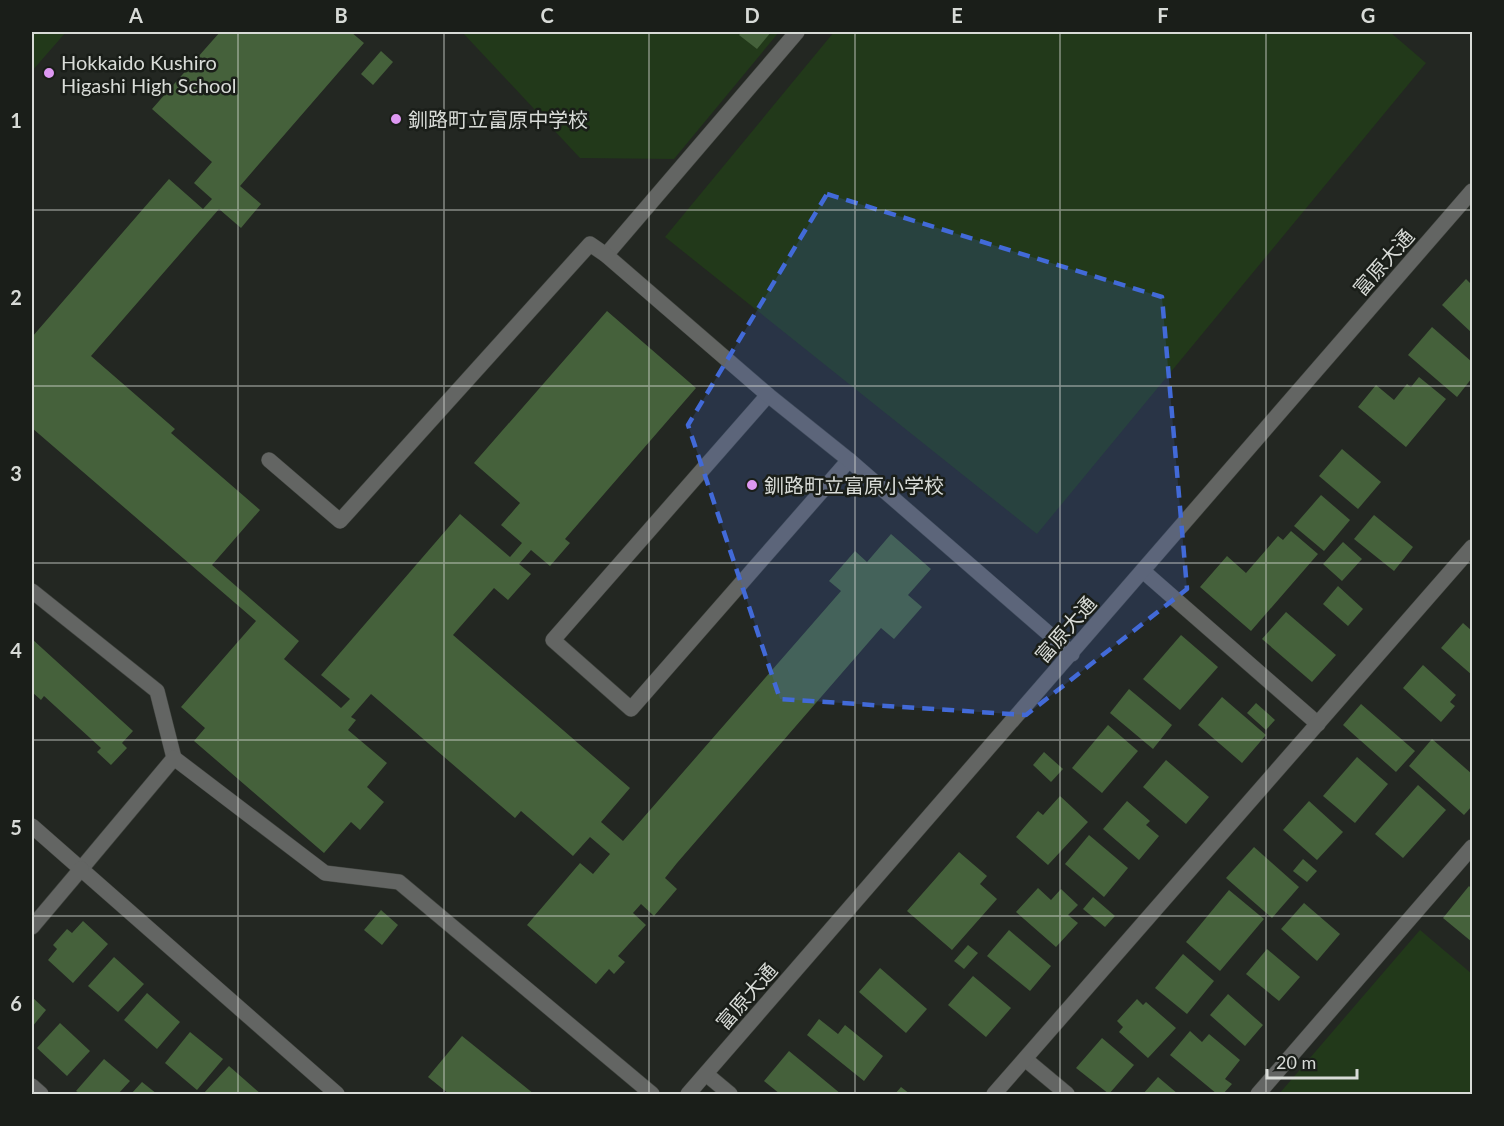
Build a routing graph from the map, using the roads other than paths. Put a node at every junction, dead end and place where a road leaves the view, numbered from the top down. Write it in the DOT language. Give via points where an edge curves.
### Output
graph roads {
  1 [pos="797,32"];
  2 [pos="1473,191"];
  3 [pos="606,255"];
  4 [pos="768,395"];
  5 [pos="269,460"];
  6 [pos="849,460"];
  7 [pos="1473,547"];
  8 [pos="1467,564"];
  9 [pos="1143,571"];
  10 [pos="32,591"];
  11 [pos="1072,654"];
  12 [pos="1318,724"];
  13 [pos="174,758"];
  14 [pos="32,826"];
  15 [pos="1473,847"];
  16 [pos="81,869"];
  17 [pos="32,927"];
  18 [pos="1025,1059"];
  19 [pos="706,1074"];
  20 [pos="32,1086"];
  21 [pos="41,1095"];
  22 [pos="337,1095"];
  23 [pos="652,1095"];
  24 [pos="688,1095"];
  25 [pos="730,1095"];
  26 [pos="994,1095"];
  27 [pos="1067,1095"];
  28 [pos="1258,1095"];
  1 -- 3 [label="street"];
  2 -- 9 [label="street, 富原大通"];
  3 -- 4 [label="street"];
  3 -- 5 [label="street" via="590,244 340,521"];
  4 -- 6 [label="street"];
  4 -- 6 [label="street" via="553,640 631,709"];
  6 -- 11 [label="street"];
  7 -- 8 [label="street"];
  8 -- 12 [label="street"];
  9 -- 11 [label="street, 富原大通"];
  9 -- 12 [label="street"];
  10 -- 13 [label="street" via="157,691"];
  11 -- 19 [label="street, 富原大通"];
  12 -- 18 [label="street"];
  13 -- 16 [label="street"];
  13 -- 23 [label="street" via="325,873 399,882"];
  14 -- 16 [label="street"];
  15 -- 28 [label="street"];
  16 -- 17 [label="street"];
  16 -- 22 [label="street"];
  18 -- 26 [label="street"];
  18 -- 27 [label="street"];
  19 -- 24 [label="street, 富原大通"];
  19 -- 25 [label="street"];
  20 -- 21 [label="street"];
}
